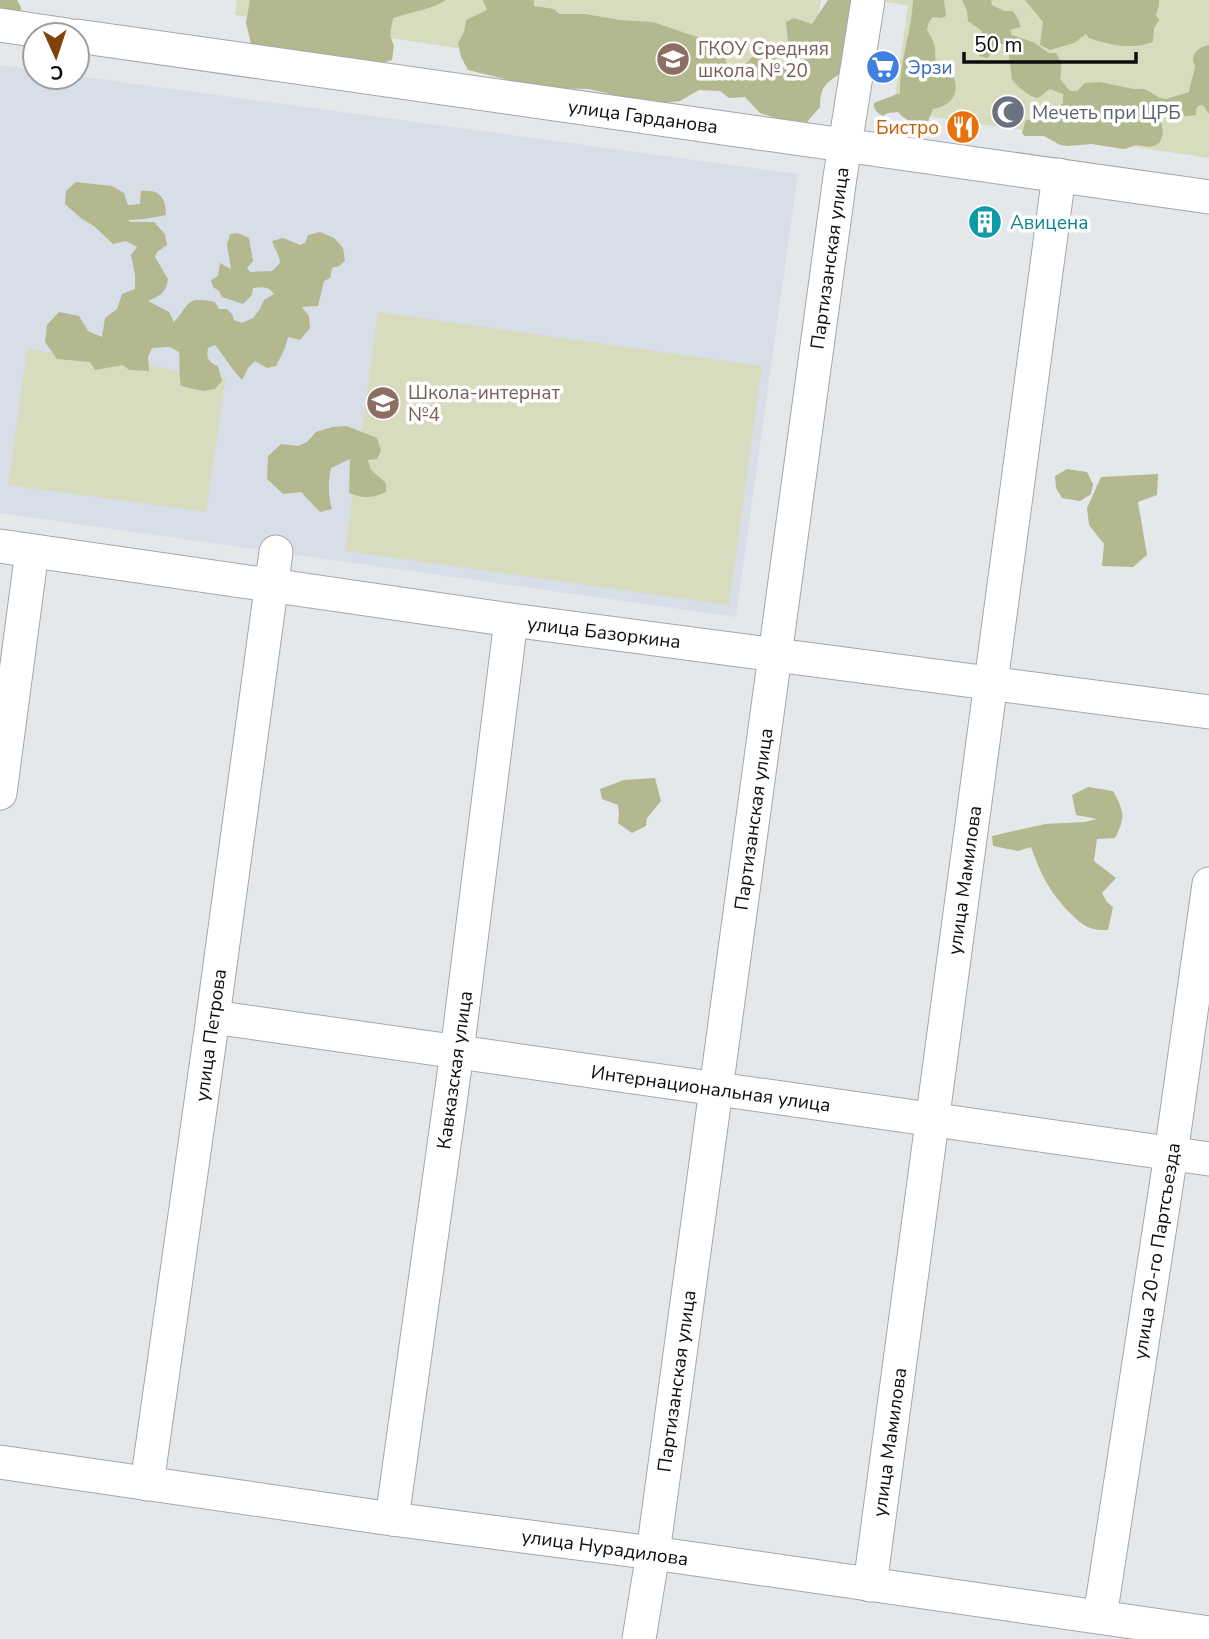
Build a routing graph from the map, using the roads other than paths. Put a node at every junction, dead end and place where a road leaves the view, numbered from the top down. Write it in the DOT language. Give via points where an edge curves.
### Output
graph roads {
  1 [pos="868,0"];
  2 [pos="0,25"];
  3 [pos="21,28"];
  4 [pos="91,38"];
  5 [pos="845,144"];
  6 [pos="1059,175"];
  7 [pos="1209,197"];
  8 [pos="16,548"];
  9 [pos="276,552"];
  10 [pos="272,585"];
  11 [pos="511,620"];
  12 [pos="775,654"];
  13 [pos="991,682"];
  14 [pos="1209,712"];
  15 [pos="0,793"];
  16 [pos="1209,884"];
  17 [pos="213,1017"];
  18 [pos="457,1052"];
  19 [pos="716,1089"];
  20 [pos="932,1120"];
  21 [pos="1171,1154"];
  22 [pos="1209,1160"];
  23 [pos="0,1462"];
  24 [pos="147,1484"];
  25 [pos="392,1519"];
  26 [pos="653,1552"];
  27 [pos="870,1585"];
  28 [pos="1100,1617"];
  29 [pos="1209,1633"];
  30 [pos="639,1639"];
  1 -- 5 [label="street, Партизанская улица"];
  2 -- 3 [label="street"];
  4 -- 5 [label="street, улица Гарданова"];
  5 -- 6 [label="street, улица Гарданова"];
  5 -- 12 [label="street, Партизанская улица"];
  6 -- 7 [label="street, улица Гарданова"];
  6 -- 13 [label="street, улица Мамилова"];
  8 -- 10 [label="street, улица Базоркина"];
  8 -- 15 [label="street"];
  9 -- 10 [label="street, улица Петрова"];
  10 -- 11 [label="street, улица Базоркина"];
  10 -- 17 [label="street, улица Петрова"];
  11 -- 12 [label="street, улица Базоркина"];
  11 -- 18 [label="street, Кавказская улица"];
  12 -- 13 [label="street, улица Базоркина"];
  12 -- 19 [label="street, Партизанская улица"];
  13 -- 14 [label="street, улица Базоркина"];
  13 -- 20 [label="street, улица Мамилова"];
  16 -- 21 [label="street, улица 20-го Партсъезда"];
  17 -- 18 [label="street, Интернациональная улица"];
  17 -- 24 [label="street, улица Петрова"];
  18 -- 19 [label="street, Интернациональная улица"];
  18 -- 25 [label="street, Кавказская улица"];
  19 -- 20 [label="street, Интернациональная улица"];
  19 -- 26 [label="street, Партизанская улица"];
  20 -- 21 [label="street, Интернациональная улица"];
  20 -- 27 [label="street, улица Мамилова"];
  21 -- 22 [label="street, Интернациональная улица"];
  21 -- 28 [label="street, улица 20-го Партсъезда"];
  23 -- 24 [label="street, улица Нурадилова"];
  24 -- 25 [label="street, улица Нурадилова"];
  25 -- 26 [label="street, улица Нурадилова"];
  26 -- 27 [label="street, улица Нурадилова"];
  26 -- 30 [label="street, Партизанская улица"];
  27 -- 28 [label="street, улица Нурадилова"];
  28 -- 29 [label="street, улица Нурадилова"];
}
